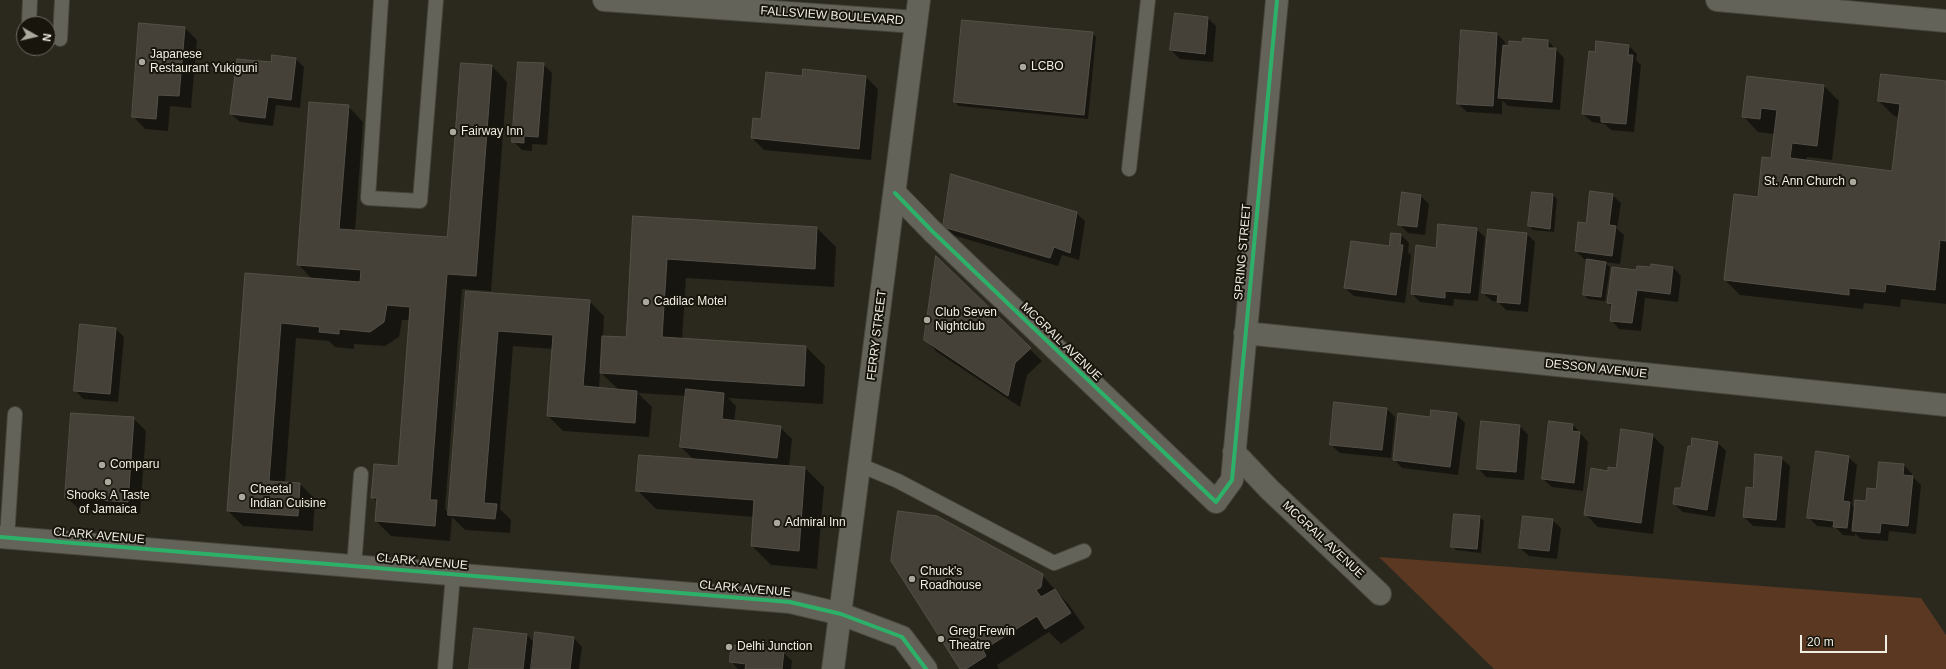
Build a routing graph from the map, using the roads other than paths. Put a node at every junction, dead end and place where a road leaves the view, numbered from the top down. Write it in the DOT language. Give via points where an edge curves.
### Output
graph roads {
  1 [pos="30,0"];
  2 [pos="62,0"];
  3 [pos="381,0"];
  4 [pos="436,0"];
  5 [pos="604,0"];
  6 [pos="919,0"];
  7 [pos="1148,0"];
  8 [pos="1277,0"];
  9 [pos="1717,0"];
  10 [pos="29,16"];
  11 [pos="916,22"];
  12 [pos="1946,22"];
  13 [pos="60,39"];
  14 [pos="1129,169"];
  15 [pos="895,193"];
  16 [pos="1246,333"];
  17 [pos="1946,405"];
  18 [pos="15,414"];
  19 [pos="1234,452"];
  20 [pos="860,465"];
  21 [pos="361,474"];
  22 [pos="1216,502"];
  23 [pos="3,538"];
  24 [pos="1084,551"];
  25 [pos="354,566"];
  26 [pos="453,575"];
  27 [pos="1380,594"];
  28 [pos="841,614"];
  29 [pos="445,669"];
  30 [pos="833,669"];
  31 [pos="926,669"];
  1 -- 10 [label="lane"];
  2 -- 13 [label="lane"];
  3 -- 4 [label="lane" via="368,198 420,201"];
  5 -- 11 [label="street, FALLSVIEW BOULEVARD"];
  6 -- 11 [label="main road, FERRY STREET"];
  7 -- 14 [label="lane"];
  8 -- 16 [label="street, SPRING STREET"];
  9 -- 12 [label="street"];
  11 -- 15 [label="main road, FERRY STREET"];
  15 -- 20 [label="main road, FERRY STREET"];
  15 -- 22 [label="street, MCGRAIL AVENUE"];
  16 -- 17 [label="street, DESSON AVENUE"];
  16 -- 19 [label="street, SPRING STREET"];
  18 -- 23 [label="lane"];
  19 -- 22 [label="street, SPRING STREET" via="1232,480"];
  19 -- 27 [label="street, MCGRAIL AVENUE" via="1269,490"];
  20 -- 24 [label="lane" via="898,481 1054,563"];
  20 -- 28 [label="main road, FERRY STREET"];
  21 -- 25 [label="lane"];
  23 -- 25 [label="street, CLARK AVENUE"];
  25 -- 26 [label="street, CLARK AVENUE"];
  26 -- 28 [label="street, CLARK AVENUE" via="790,602"];
  26 -- 29 [label="lane"];
  28 -- 30 [label="main road, FERRY STREET"];
  28 -- 31 [label="street, CLARK AVENUE" via="902,637"];
}
